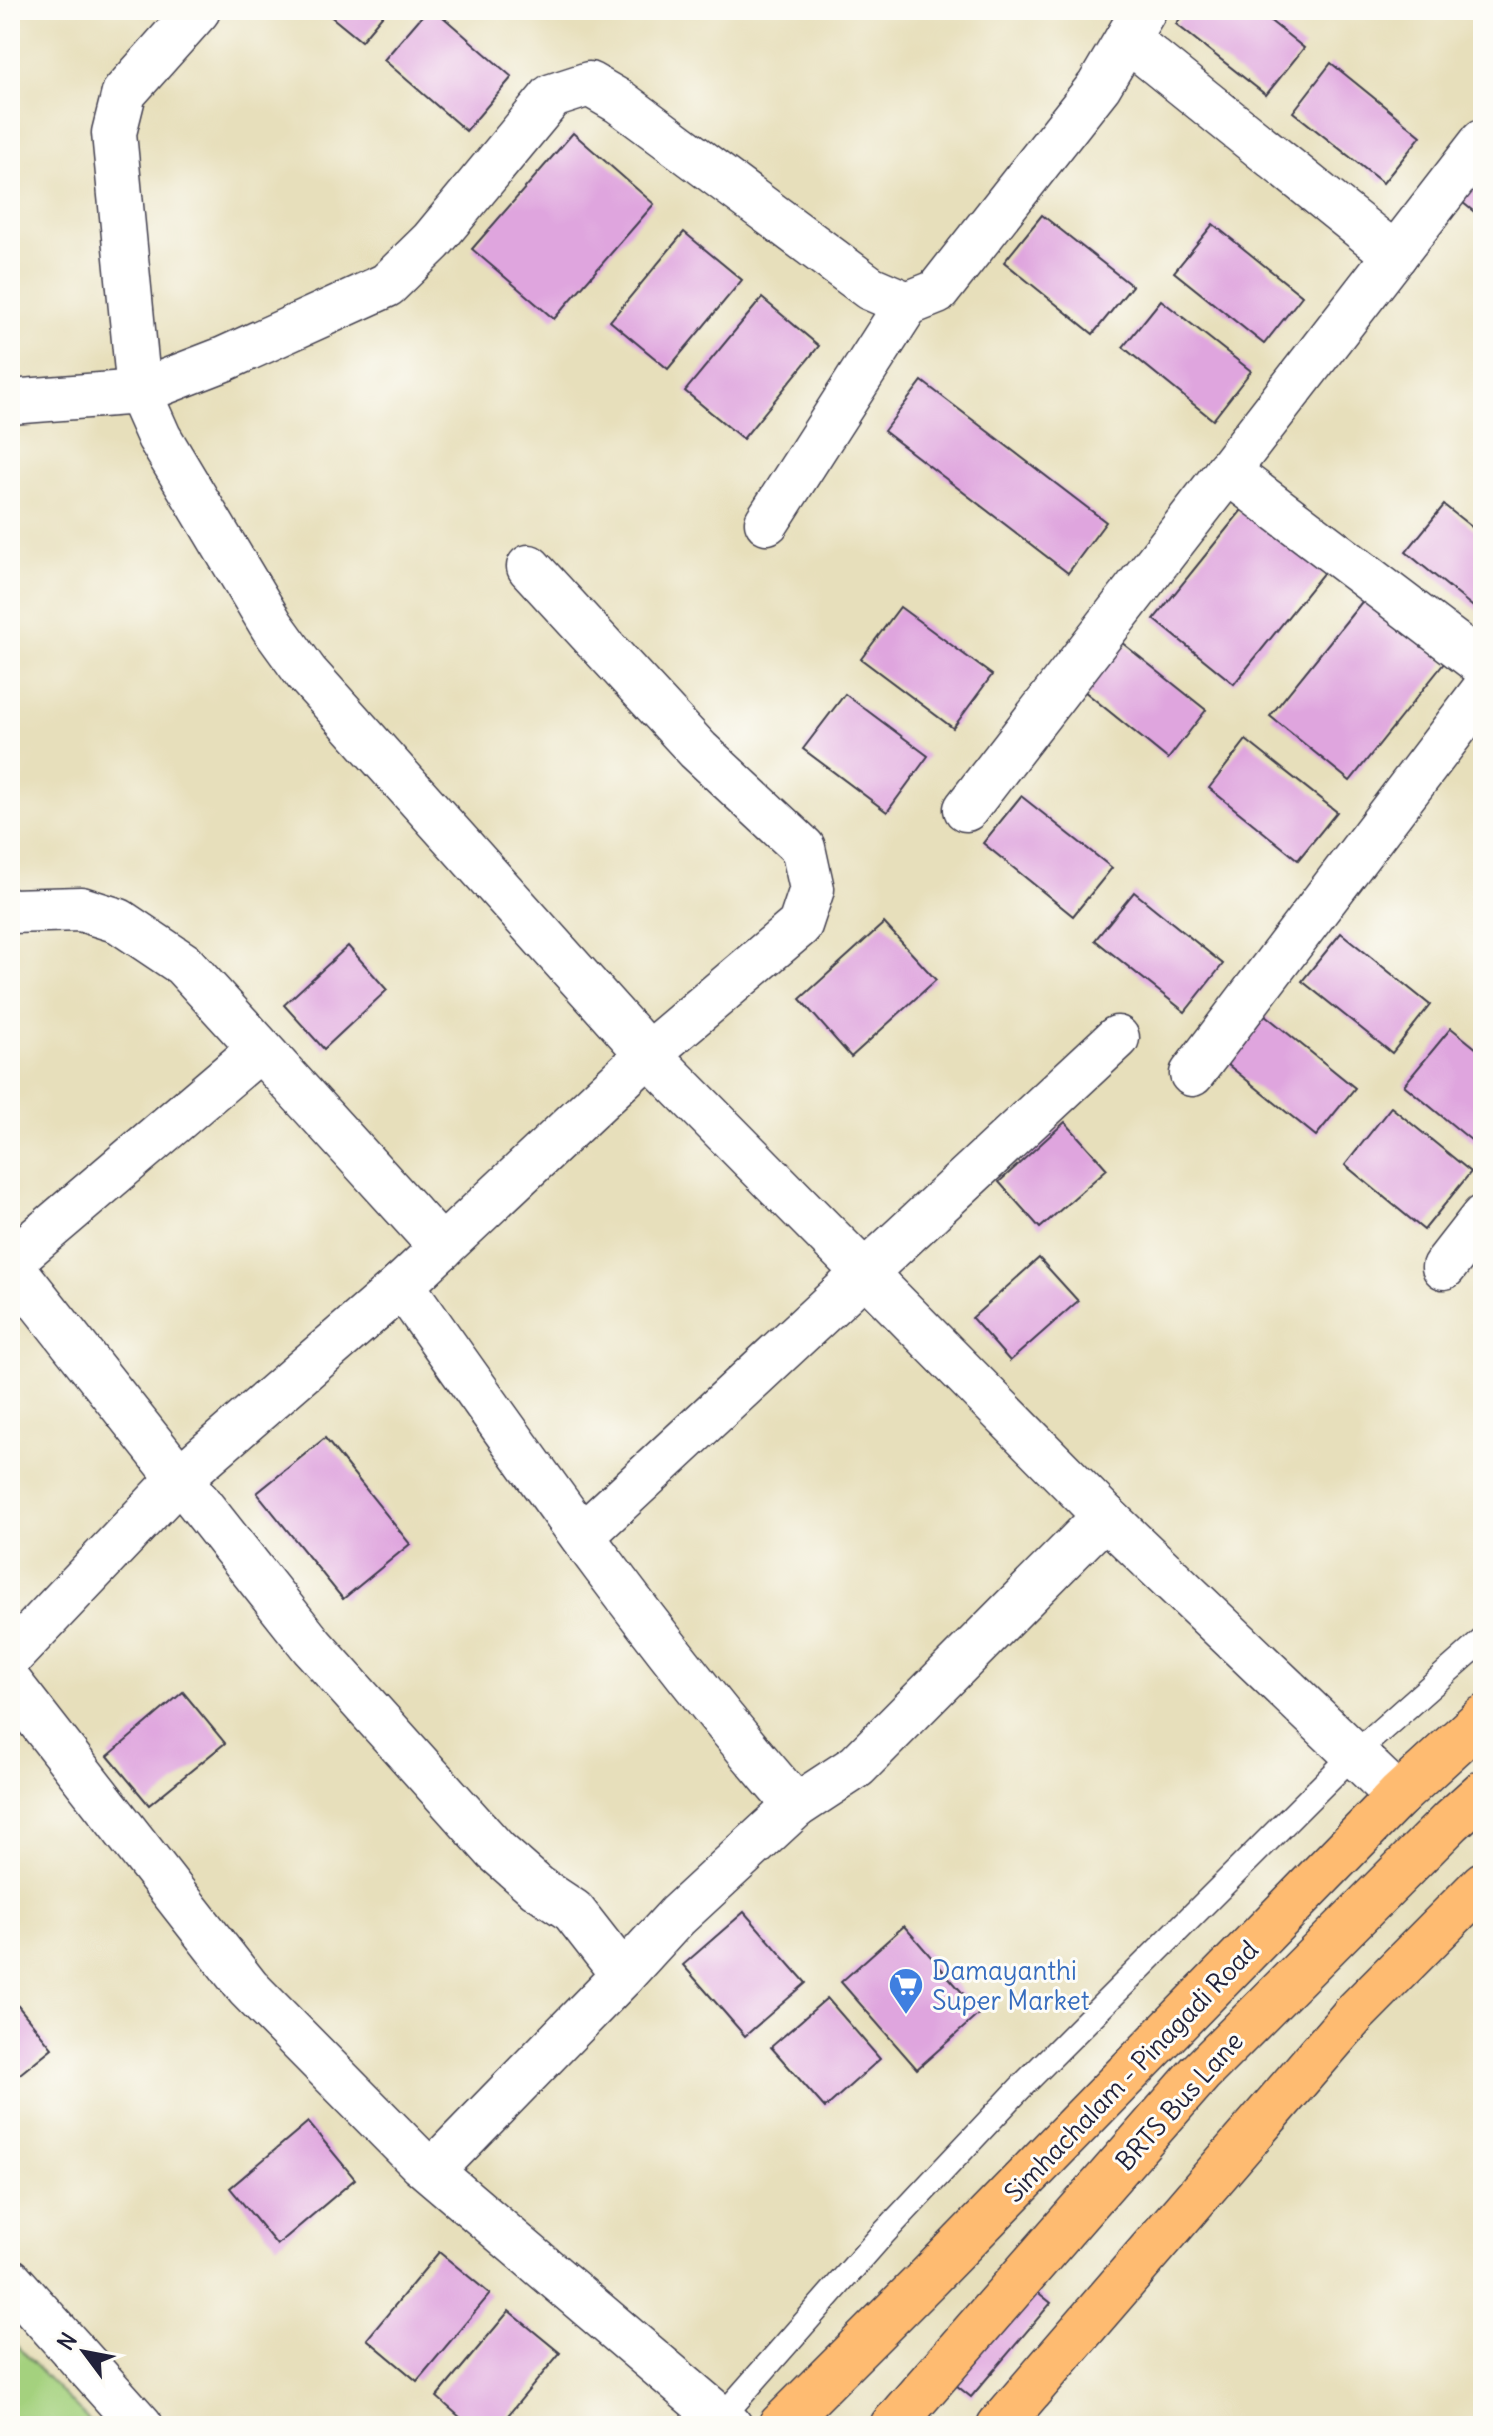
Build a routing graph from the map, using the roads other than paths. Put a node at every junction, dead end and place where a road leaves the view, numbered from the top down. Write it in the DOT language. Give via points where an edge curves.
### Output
graph roads {
  1 [pos="198,10"];
  2 [pos="1136,24"];
  3 [pos="1483,141"];
  4 [pos="1395,255"];
  5 [pos="907,304"];
  6 [pos="139,392"];
  7 [pos="10,402"];
  8 [pos="1227,471"];
  9 [pos="767,522"];
  10 [pos="529,567"];
  11 [pos="1483,665"];
  12 [pos="1483,691"];
  13 [pos="966,809"];
  14 [pos="10,911"];
  15 [pos="1117,1038"];
  16 [pos="260,1049"];
  17 [pos="648,1054"];
  18 [pos="1192,1074"];
  19 [pos="1483,1217"];
  20 [pos="442,1248"];
  21 [pos="10,1263"];
  22 [pos="1444,1267"];
  23 [pos="865,1274"];
  24 [pos="402,1285"];
  25 [pos="181,1477"];
  26 [pos="1105,1516"];
  27 [pos="582,1536"];
  28 [pos="1483,1640"];
  29 [pos="10,1657"];
  30 [pos="10,1683"];
  31 [pos="1483,1718"];
  32 [pos="1354,1754"];
  33 [pos="1483,1792"];
  34 [pos="1398,1796"];
  35 [pos="796,1806"];
  36 [pos="1483,1884"];
  37 [pos="623,1975"];
  38 [pos="432,2171"];
  39 [pos="10,2280"];
  40 [pos="725,2423"];
  41 [pos="141,2426"];
  42 [pos="780,2426"];
  43 [pos="892,2426"];
  44 [pos="999,2426"];
  1 -- 6 [label="street" via="124,93 114,133"];
  2 -- 4 [label="street"];
  2 -- 5 [label="street" via="1099,86 937,292"];
  3 -- 4 [label="street"];
  4 -- 8 [label="street"];
  5 -- 6 [label="street" via="870,288 589,84 552,96 432,241 387,285"];
  5 -- 9 [label="street"];
  6 -- 7 [label="street"];
  6 -- 17 [label="street" via="159,437 272,626 306,673"];
  8 -- 11 [label="street"];
  8 -- 13 [label="street"];
  10 -- 17 [label="street" via="698,750 803,848 812,889 800,925"];
  12 -- 18 [label="street"];
  14 -- 16 [label="street" via="81,909 119,921 183,964"];
  15 -- 23 [label="street"];
  16 -- 20 [label="street"];
  16 -- 21 [label="street"];
  17 -- 20 [label="street"];
  17 -- 23 [label="street"];
  19 -- 22 [label="street"];
  20 -- 24 [label="street"];
  21 -- 25 [label="street"];
  23 -- 26 [label="street"];
  23 -- 27 [label="street"];
  24 -- 25 [label="street"];
  24 -- 27 [label="street"];
  25 -- 29 [label="street"];
  25 -- 37 [label="street" via="312,1646 496,1851 573,1911"];
  26 -- 32 [label="street"];
  26 -- 35 [label="street" via="857,1766"];
  27 -- 35 [label="street" via="726,1727"];
  28 -- 32 [label="lane"];
  30 -- 38 [label="street" via="248,1988"];
  31 -- 34 [label="main road, Simhachalam - Pinagadi Road"];
  32 -- 34 [label="street"];
  32 -- 40 [label="lane" via="1024,2084 883,2234"];
  33 -- 43 [label="main road, BRTS Bus Lane" via="1200,2073"];
  34 -- 42 [label="main road, Simhachalam - Pinagadi Road"];
  35 -- 37 [label="street" via="677,1916"];
  36 -- 44 [label="main road" via="1356,2012"];
  37 -- 38 [label="street"];
  38 -- 40 [label="street"];
  39 -- 41 [label="street"];
}
